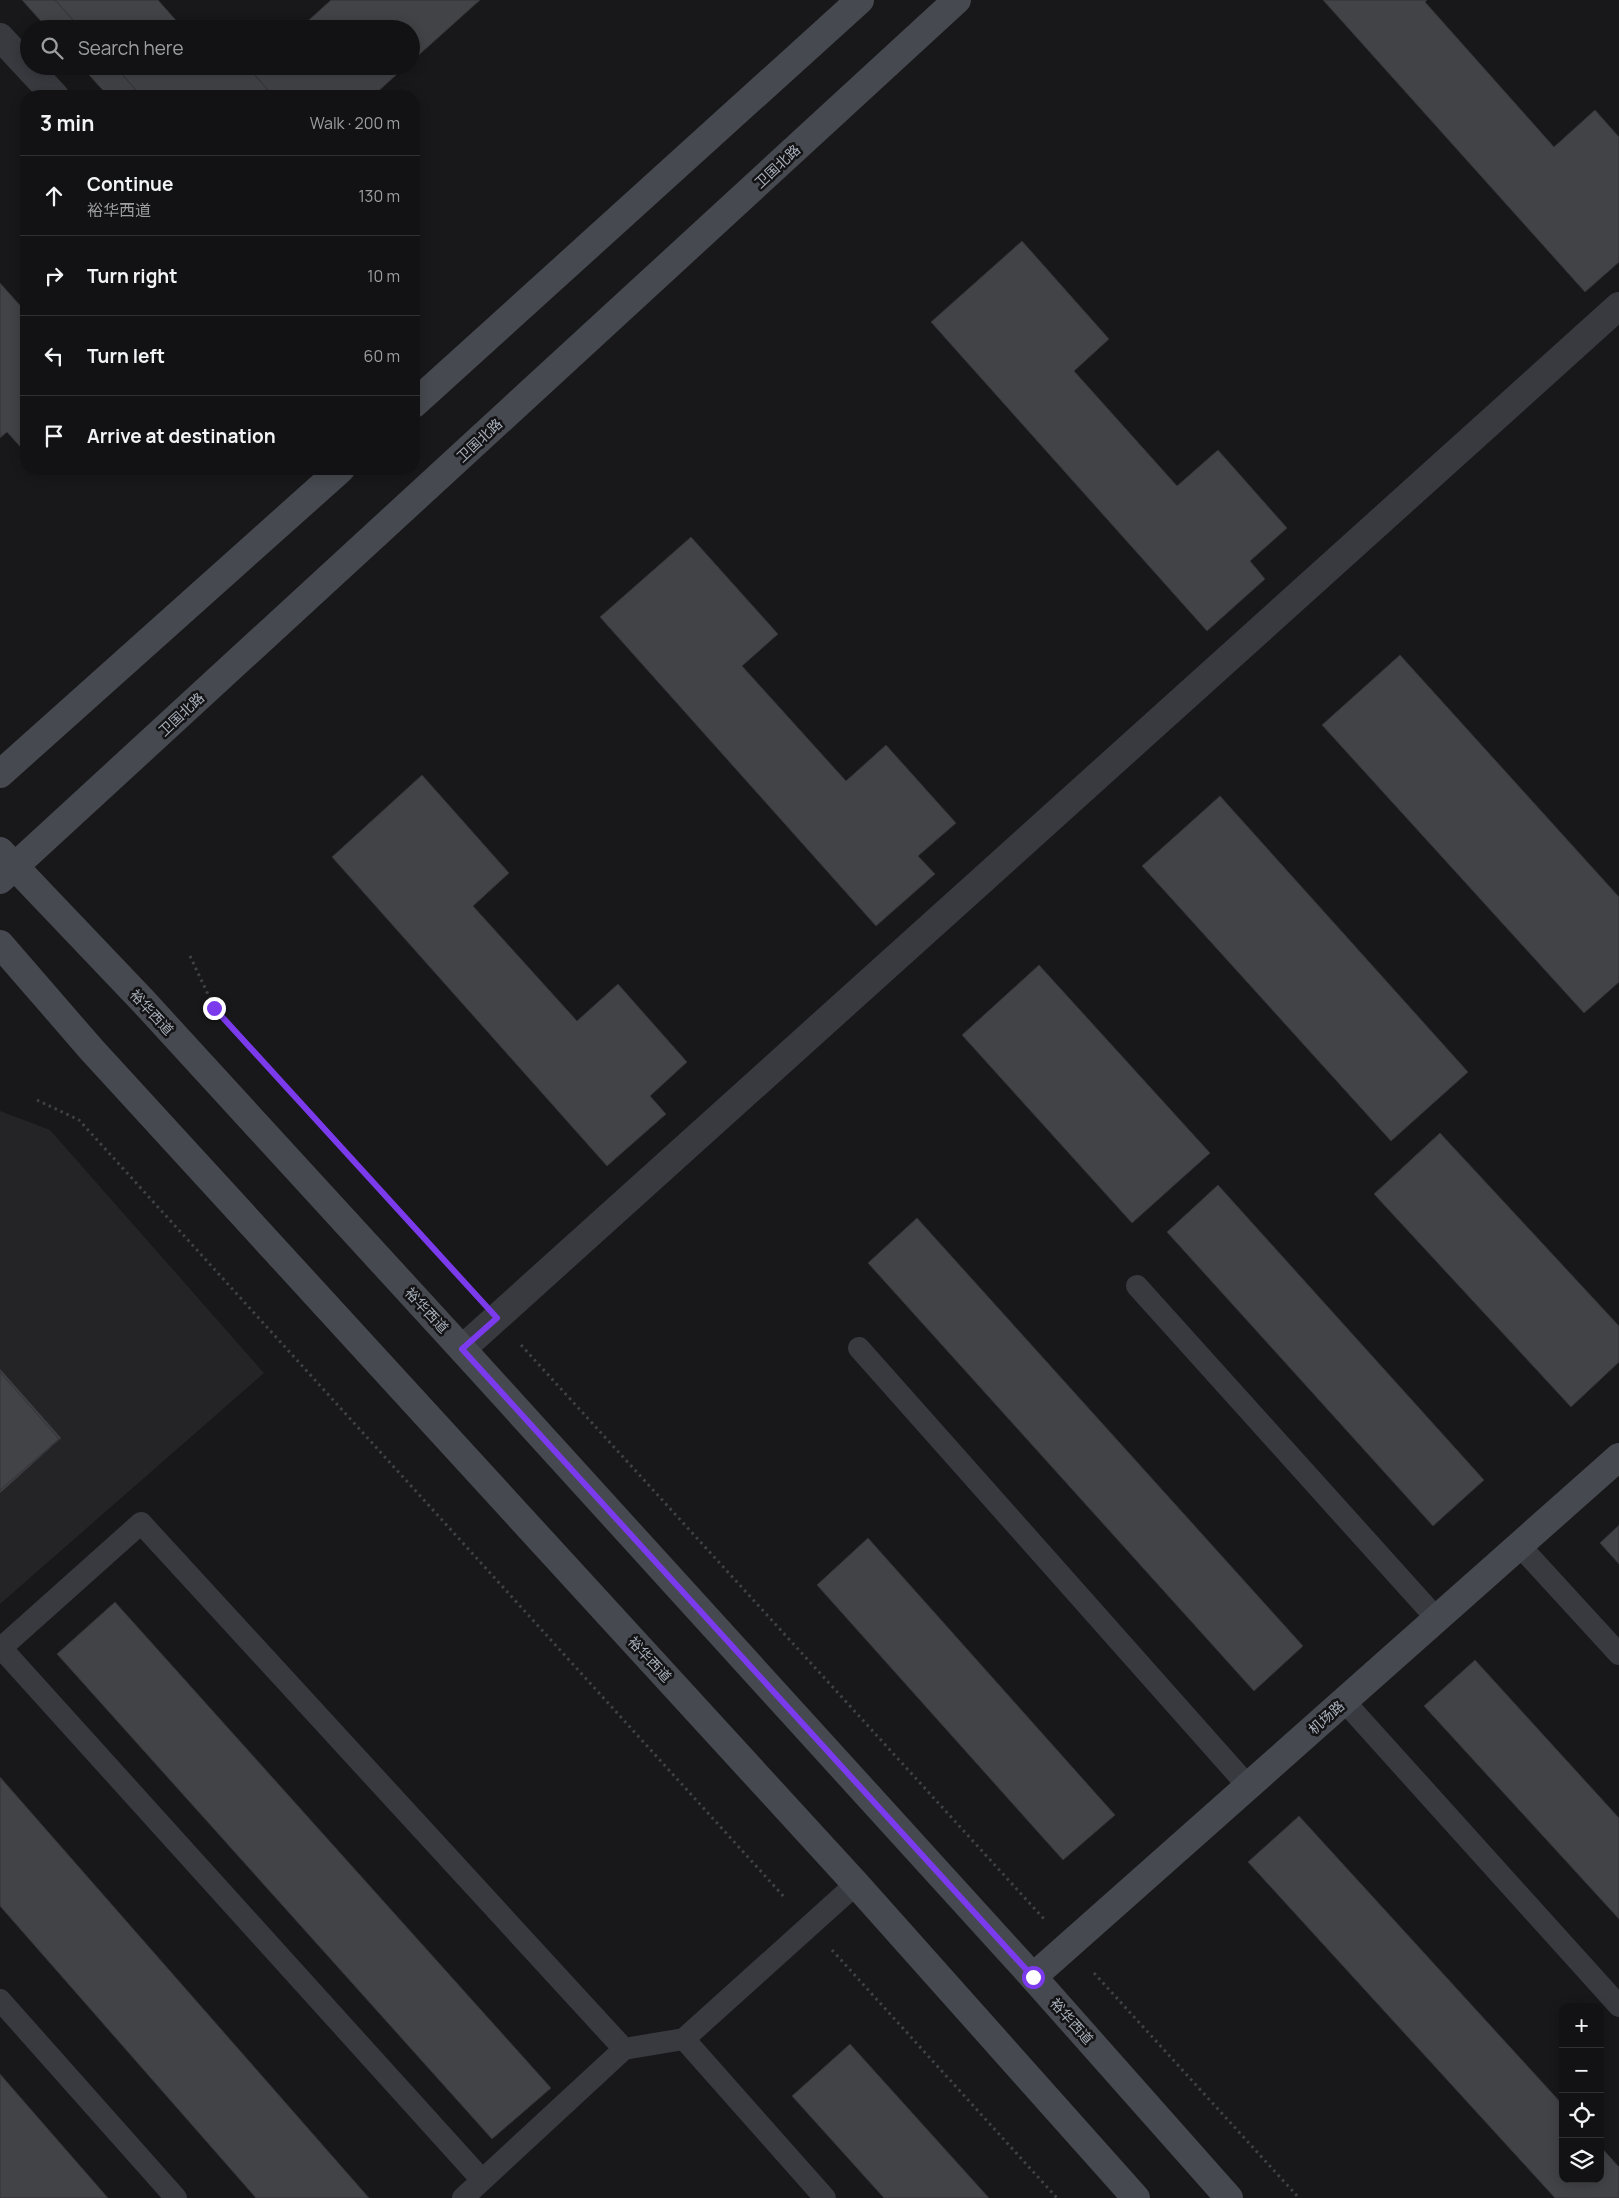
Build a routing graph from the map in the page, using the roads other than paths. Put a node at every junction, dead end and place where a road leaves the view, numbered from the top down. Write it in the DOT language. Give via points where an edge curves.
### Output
graph roads {
  1 [pos="860,0"];
  2 [pos="957,0"];
  3 [pos="0,37"];
  4 [pos="20,58"];
  5 [pos="35,75"];
  6 [pos="49,90"];
  7 [pos="1619,306"];
  8 [pos="420,399"];
  9 [pos="335,475"];
  10 [pos="0,774"];
  11 [pos="5,865"];
  12 [pos="0,944"];
  13 [pos="1137,1286"];
  14 [pos="859,1348"];
  15 [pos="462,1349"];
  16 [pos="1619,1456"];
  17 [pos="1519,1545"];
  18 [pos="1437,1619"];
  19 [pos="0,1648"];
  20 [pos="1619,1654"];
  21 [pos="1344,1701"];
  22 [pos="1248,1786"];
  23 [pos="856,1884"];
  24 [pos="1033,1977"];
  25 [pos="0,2000"];
  26 [pos="1619,2006"];
  27 [pos="684,2039"];
  28 [pos="624,2049"];
  29 [pos="482,2180"];
  30 [pos="176,2198"];
  31 [pos="463,2198"];
  32 [pos="825,2198"];
  33 [pos="1136,2198"];
  34 [pos="1229,2198"];
  1 -- 8 [label="main road"];
  2 -- 11 [label="main road, 卫国北路"];
  3 -- 4 [label="street"];
  5 -- 6 [label="street"];
  7 -- 15 [label="street"];
  9 -- 10 [label="main road"];
  11 -- 15 [label="main road, 裕华西道" via="143,1001"];
  12 -- 23 [label="main road, 裕华西道" via="91,1049"];
  13 -- 18 [label="lane"];
  14 -- 22 [label="lane"];
  15 -- 24 [label="main road, 裕华西道"];
  16 -- 17 [label="main road, 机场路"];
  17 -- 18 [label="main road, 机场路"];
  17 -- 20 [label="lane"];
  18 -- 21 [label="main road, 机场路"];
  19 -- 28 [label="lane" via="141,1522"];
  19 -- 29 [label="lane"];
  21 -- 22 [label="main road, 机场路"];
  21 -- 26 [label="lane"];
  22 -- 24 [label="main road, 机场路"];
  23 -- 27 [label="lane"];
  23 -- 33 [label="main road, 裕华西道"];
  24 -- 34 [label="main road, 裕华西道"];
  25 -- 30 [label="lane"];
  27 -- 28 [label="lane"];
  27 -- 32 [label="lane"];
  28 -- 29 [label="lane"];
  29 -- 31 [label="lane"];
}
